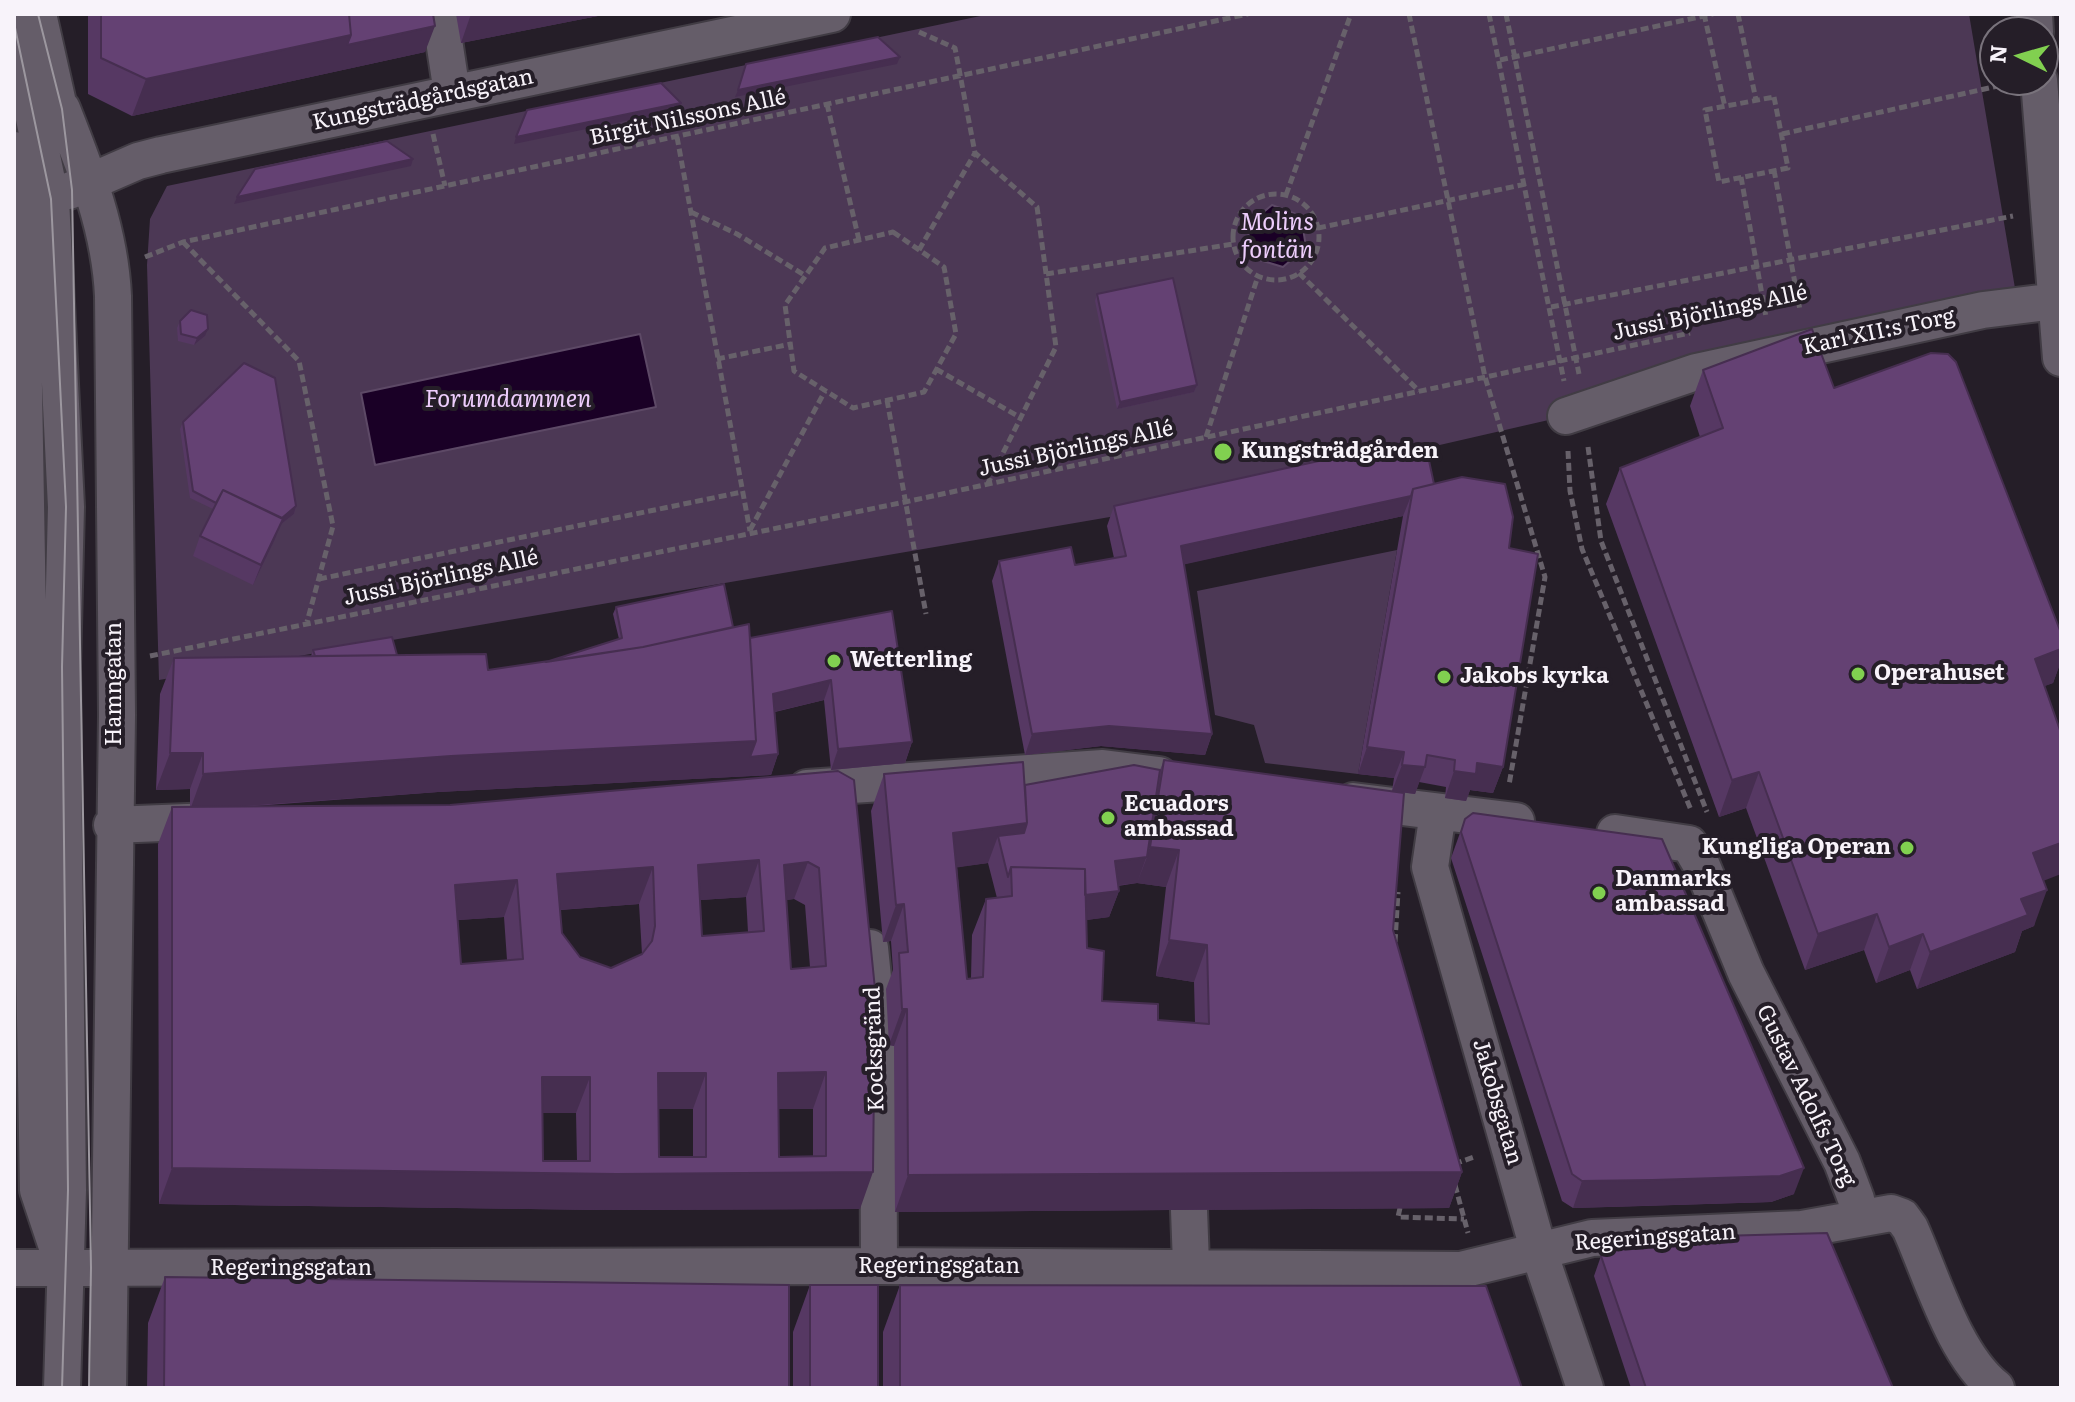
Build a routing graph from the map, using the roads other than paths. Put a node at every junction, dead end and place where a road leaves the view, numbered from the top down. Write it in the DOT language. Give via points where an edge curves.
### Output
graph roads {
  1 [pos="38,14"];
  2 [pos="440,14"];
  3 [pos="832,14"];
  4 [pos="14,23"];
  5 [pos="452,93"];
  6 [pos="2040,96"];
  7 [pos="14,126"];
  8 [pos="14,150"];
  9 [pos="50,196"];
  10 [pos="2056,301"];
  11 [pos="2061,358"];
  12 [pos="1575,413"];
  13 [pos="1199,781"];
  14 [pos="779,790"];
  15 [pos="1321,797"];
  16 [pos="1438,812"];
  17 [pos="253,819"];
  18 [pos="1543,824"];
  19 [pos="112,825"];
  20 [pos="1587,830"];
  21 [pos="867,921"];
  22 [pos="1189,1210"];
  23 [pos="1859,1217"];
  24 [pos="1539,1252"];
  25 [pos="879,1266"];
  26 [pos="64,1267"];
  27 [pos="14,1268"];
  28 [pos="108,1268"];
  29 [pos="1191,1269"];
  30 [pos="1194,1321"];
  31 [pos="62,1388"];
  32 [pos="108,1388"];
  33 [pos="1585,1388"];
  34 [pos="1996,1388"];
  1 -- 9 [label="street, Hamngatan" via="62,109"];
  2 -- 5 [label="street"];
  3 -- 5 [label="street, Kungsträdgårdsgatan"];
  4 -- 9 [label="street, Hamngatan"];
  5 -- 9 [label="street, Kungsträdgårdsgatan" via="161,155"];
  6 -- 10 [label="street"];
  7 -- 9 [label="street, Hamngatan"];
  8 -- 9 [label="street, Hamngatan"];
  9 -- 19 [label="street, Hamngatan" via="112,263 117,715"];
  9 -- 26 [label="street, Hamngatan" via="38,1190"];
  9 -- 28 [label="street, Hamngatan" via="88,1191"];
  10 -- 11 [label="street"];
  10 -- 12 [label="street, Karl XII:s Torg" via="1983,310 1816,344 1696,372"];
  13 -- 14 [label="street" via="1103,768 854,800"];
  15 -- 16 [label="street"];
  16 -- 18 [label="street"];
  16 -- 24 [label="street, Jakobsgatan" via="1430,867"];
  17 -- 19 [label="street"];
  19 -- 28 [label="street, Hamngatan"];
  20 -- 23 [label="street, Gustav Adolfs Torg" via="1699,830 1702,866 1746,973 1842,1162"];
  21 -- 25 [label="street, Kocksgränd" via="878,1027"];
  22 -- 29 [label="street"];
  23 -- 24 [label="street, Regeringsgatan" via="1802,1229 1592,1238"];
  23 -- 34 [label="street, Gustav Adolfs Torg" via="1902,1217 1965,1351"];
  24 -- 29 [label="street, Regeringsgatan" via="1461,1270"];
  24 -- 33 [label="street, Jakobsgatan"];
  25 -- 28 [label="street, Regeringsgatan"];
  25 -- 29 [label="street, Regeringsgatan"];
  26 -- 27 [label="street, Regeringsgatan"];
  26 -- 28 [label="street, Regeringsgatan"];
  26 -- 31 [label="street, Hamngatan"];
  28 -- 32 [label="street, Hamngatan"];
  29 -- 30 [label="street"];
}
